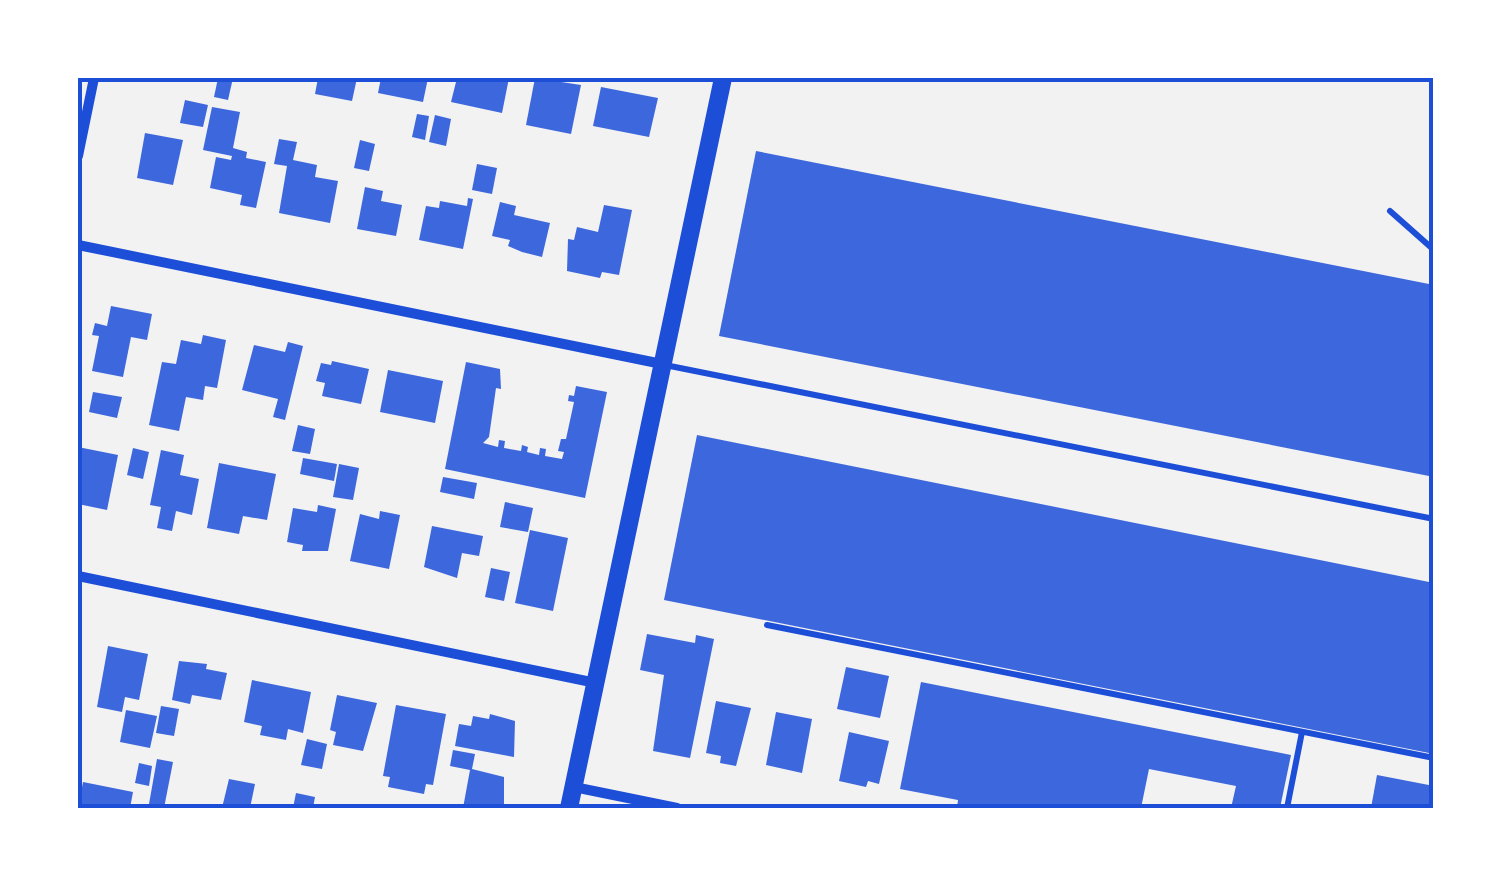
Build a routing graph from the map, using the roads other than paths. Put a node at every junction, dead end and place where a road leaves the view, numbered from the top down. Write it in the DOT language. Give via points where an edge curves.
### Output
graph roads {
  1 [pos="94,78"];
  2 [pos="723,78"];
  3 [pos="78,156"];
  4 [pos="1390,211"];
  5 [pos="78,245"];
  6 [pos="1434,250"];
  7 [pos="662,364"];
  8 [pos="1434,520"];
  9 [pos="78,576"];
  10 [pos="768,626"];
  11 [pos="596,683"];
  12 [pos="1302,732"];
  13 [pos="1434,758"];
  14 [pos="574,787"];
  15 [pos="569,808"];
  16 [pos="677,808"];
  17 [pos="1287,808"];
  1 -- 3 [label="street"];
  2 -- 7 [label="main road"];
  4 -- 6 [label="lane"];
  5 -- 7 [label="street"];
  7 -- 8 [label="lane"];
  7 -- 11 [label="main road"];
  9 -- 11 [label="street"];
  10 -- 12 [label="lane"];
  11 -- 14 [label="main road"];
  12 -- 13 [label="lane"];
  12 -- 17 [label="lane"];
  14 -- 15 [label="main road"];
  14 -- 16 [label="street"];
}
